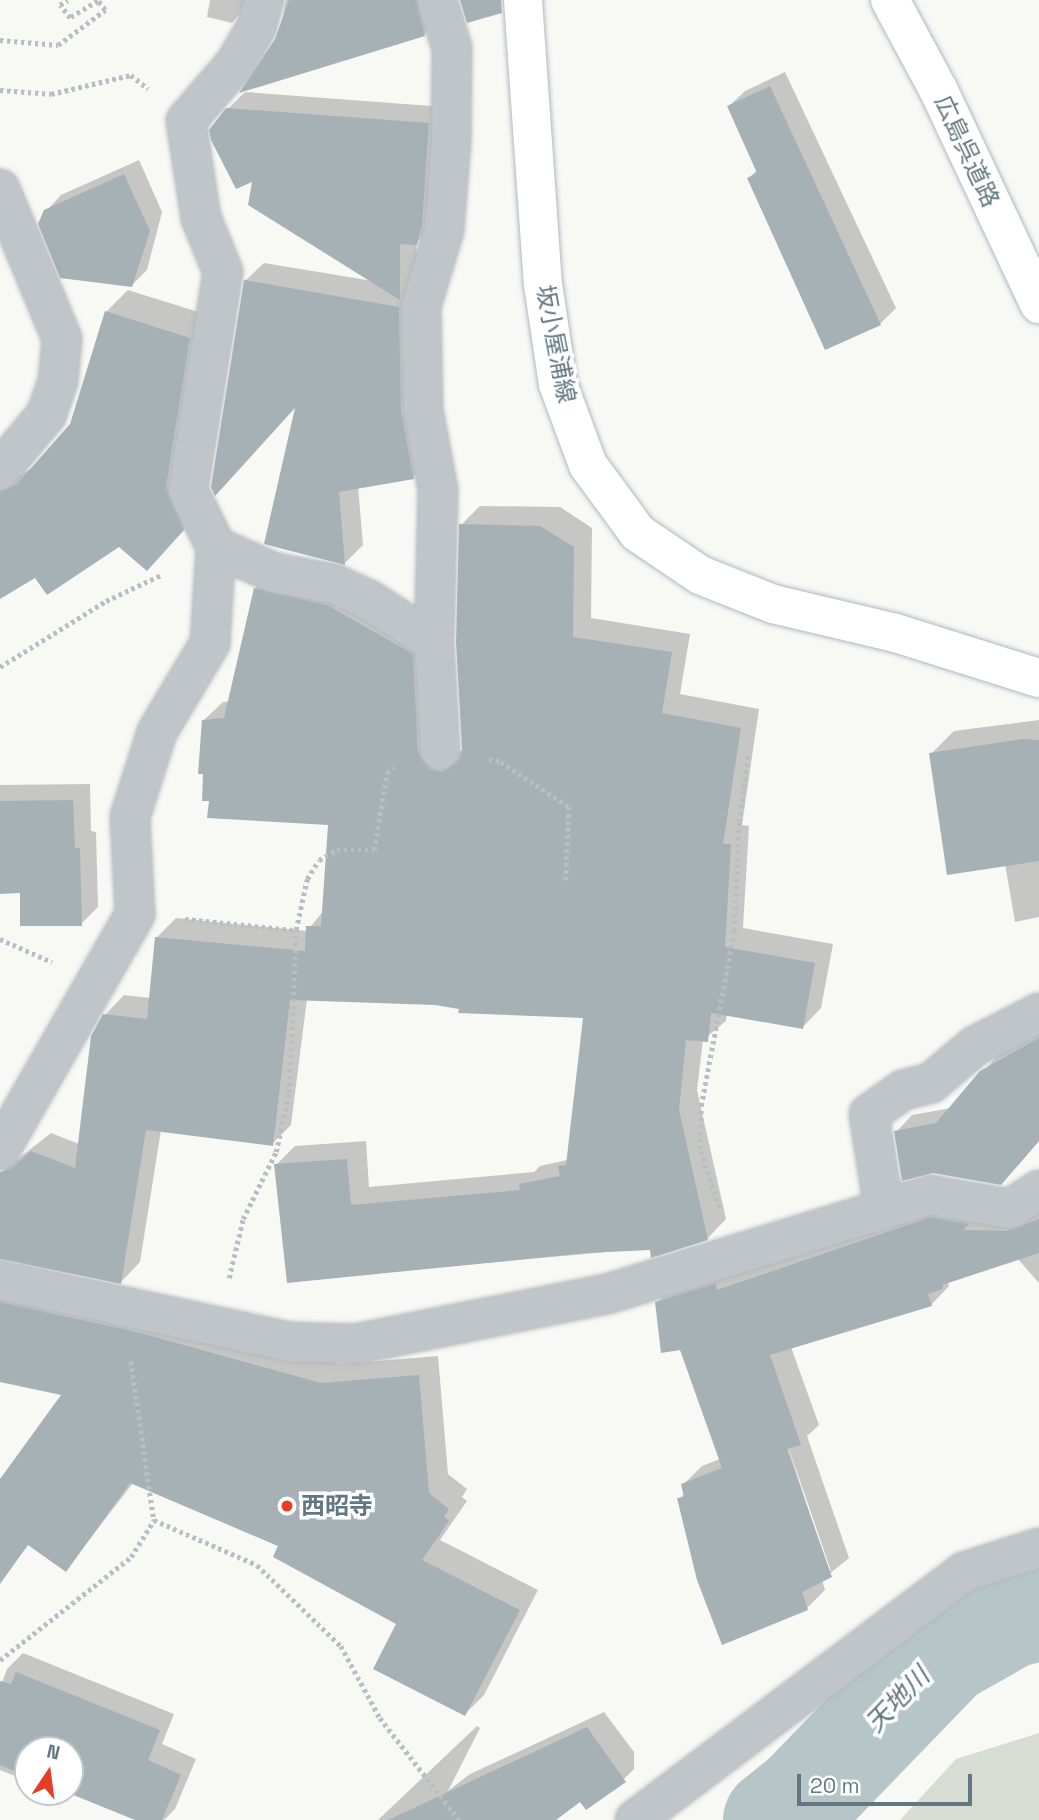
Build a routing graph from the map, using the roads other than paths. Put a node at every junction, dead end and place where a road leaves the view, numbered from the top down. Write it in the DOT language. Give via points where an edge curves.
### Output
graph roads {
  1 [pos="264,0"];
  2 [pos="437,0"];
  3 [pos="523,0"];
  4 [pos="890,0"];
  5 [pos="0,189"];
  6 [pos="1039,304"];
  7 [pos="0,470"];
  8 [pos="216,547"];
  9 [pos="434,642"];
  10 [pos="1039,678"];
  11 [pos="440,750"];
  12 [pos="1039,1013"];
  13 [pos="0,1150"];
  14 [pos="1039,1190"];
  15 [pos="884,1210"];
  16 [pos="0,1280"];
  17 [pos="1039,1548"];
  18 [pos="635,1820"];
  1 -- 8 [label="street" via="256,28 235,64 186,121 201,218 223,272 188,490"];
  2 -- 9 [label="street" via="452,48 444,230 421,306 423,410 438,490"];
  3 -- 10 [label="main road, 坂小屋浦線" via="543,285 558,384 588,464 638,533 700,575 773,604 896,633"];
  4 -- 6 [label="main road, 広島呉道路" via="938,89"];
  5 -- 7 [label="street" via="62,339 58,381 46,415"];
  8 -- 9 [label="street" via="275,573 334,584 369,600"];
  8 -- 13 [label="street" via="210,643 156,732 130,817 135,914"];
  9 -- 11 [label="street"];
  12 -- 15 [label="street" via="975,1046 931,1083 903,1090 869,1114"];
  14 -- 15 [label="street" via="1010,1209 930,1195"];
  15 -- 16 [label="street" via="607,1294 356,1344 290,1342"];
  17 -- 18 [label="street" via="964,1572"];
}
